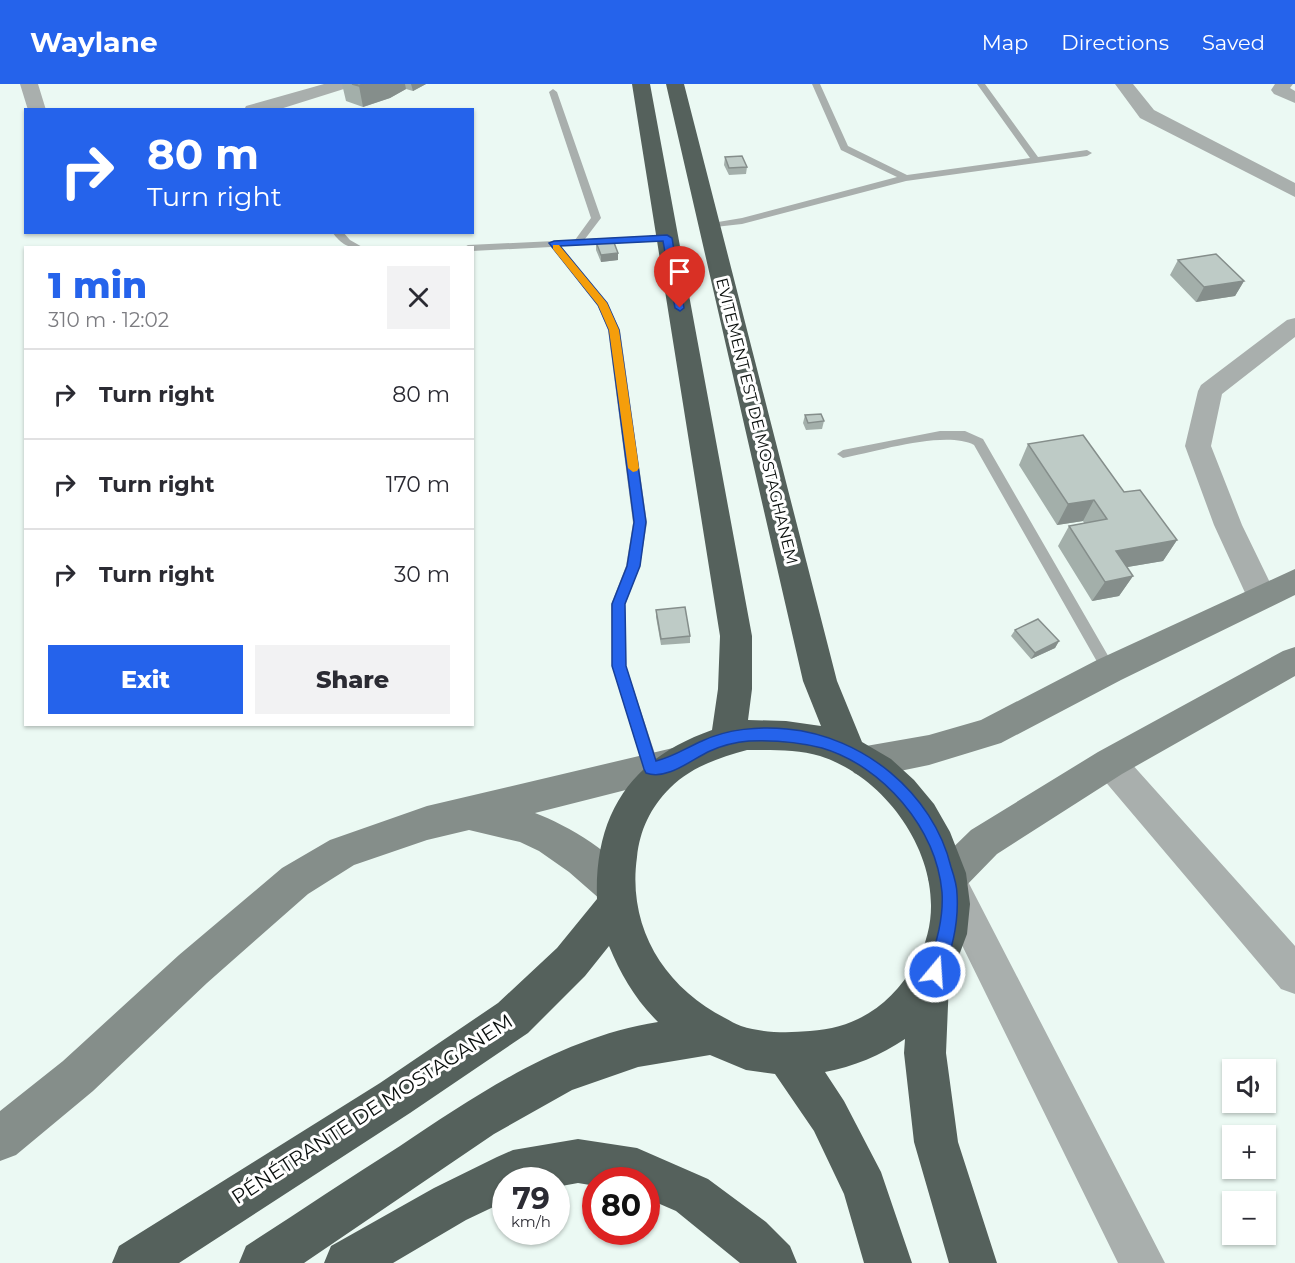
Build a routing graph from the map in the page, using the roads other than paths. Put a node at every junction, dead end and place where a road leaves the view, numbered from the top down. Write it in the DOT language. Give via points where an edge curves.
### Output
graph roads {
  1 [pos="29,84"];
  2 [pos="341,84"];
  3 [pos="641,84"];
  4 [pos="675,84"];
  5 [pos="816,84"];
  6 [pos="981,84"];
  7 [pos="1124,84"];
  8 [pos="1284,84"];
  9 [pos="553,92"];
  10 [pos="1295,98"];
  11 [pos="36,108"];
  12 [pos="261,108"];
  13 [pos="1087,153"];
  14 [pos="1035,159"];
  15 [pos="906,178"];
  16 [pos="1295,191"];
  17 [pos="710,226"];
  18 [pos="339,234"];
  19 [pos="667,238"];
  20 [pos="578,242"];
  21 [pos="554,243"];
  22 [pos="355,246"];
  23 [pos="474,248"];
  24 [pos="1295,325"];
  25 [pos="843,454"];
  26 [pos="1295,581"];
  27 [pos="1262,597"];
  28 [pos="1295,660"];
  29 [pos="1109,670"];
  30 [pos="728,740"];
  31 [pos="858,758"];
  32 [pos="1110,763"];
  33 [pos="662,766"];
  34 [pos="466,814"];
  35 [pos="947,879"];
  36 [pos="615,897"];
  37 [pos="1295,975"];
  38 [pos="929,981"];
  39 [pos="714,1035"];
  40 [pos="786,1054"];
  41 [pos="0,1139"];
  42 [pos="136,1263"];
  43 [pos="263,1263"];
  44 [pos="348,1263"];
  45 [pos="773,1263"];
  46 [pos="888,1263"];
  47 [pos="973,1263"];
  48 [pos="1142,1263"];
  1 -- 11 [label="street"];
  2 -- 12 [label="street"];
  3 -- 19 [label="highway"];
  4 -- 17 [label="highway, EVITEMENT EST DE MOSTAGHANEM"];
  5 -- 15 [label="lane" via="844,148"];
  6 -- 14 [label="lane"];
  7 -- 16 [label="street" via="1147,114"];
  8 -- 10 [label="street" via="1280,90"];
  9 -- 20 [label="lane" via="596,218"];
  13 -- 14 [label="lane"];
  14 -- 15 [label="lane"];
  15 -- 17 [label="lane" via="742,222"];
  17 -- 31 [label="highway, EVITEMENT EST DE MOSTAGHANEM" via="820,681"];
  18 -- 22 [label="lane"];
  19 -- 20 [label="lane"];
  19 -- 30 [label="highway" via="736,636 735,689"];
  20 -- 21 [label="lane"];
  21 -- 23 [label="lane"];
  21 -- 33 [label="lane" via="603,305 614,330 640,522 633,566 618,604 619,666"];
  24 -- 27 [label="street" via="1210,391 1197,446"];
  25 -- 29 [label="lane" via="940,435 965,435 979,442"];
  26 -- 27 [label="main road"];
  27 -- 29 [label="main road"];
  28 -- 32 [label="main road"];
  29 -- 31 [label="main road" via="989,732 929,750"];
  30 -- 31 [label="highway" via="747,735 787,735 826,743"];
  30 -- 33 [label="highway"];
  31 -- 35 [label="highway" via="895,784 922,815 940,851"];
  32 -- 35 [label="main road" via="984,842"];
  32 -- 37 [label="street"];
  33 -- 34 [label="main road"];
  33 -- 36 [label="highway" via="624,825 614,865"];
  34 -- 36 [label="main road" via="509,820 543,832 571,849"];
  34 -- 41 [label="main road" via="352,849 295,881 78,1076"];
  35 -- 38 [label="highway" via="948,933"];
  35 -- 48 [label="street"];
  36 -- 39 [label="highway" via="629,951 655,990 692,1023"];
  36 -- 42 [label="highway, PÉNÉTRANTE DE MOSTAGANEM" via="571,962 513,1018"];
  38 -- 40 [label="highway" via="910,1007 876,1034 834,1051"];
  38 -- 47 [label="highway" via="925,1053 936,1142"];
  39 -- 40 [label="highway" via="737,1046"];
  39 -- 43 [label="highway" via="638,1047 561,1072 479,1119"];
  40 -- 46 [label="highway" via="830,1116 864,1188"];
  44 -- 45 [label="highway" via="513,1173 578,1161 637,1171 692,1195"];
}
